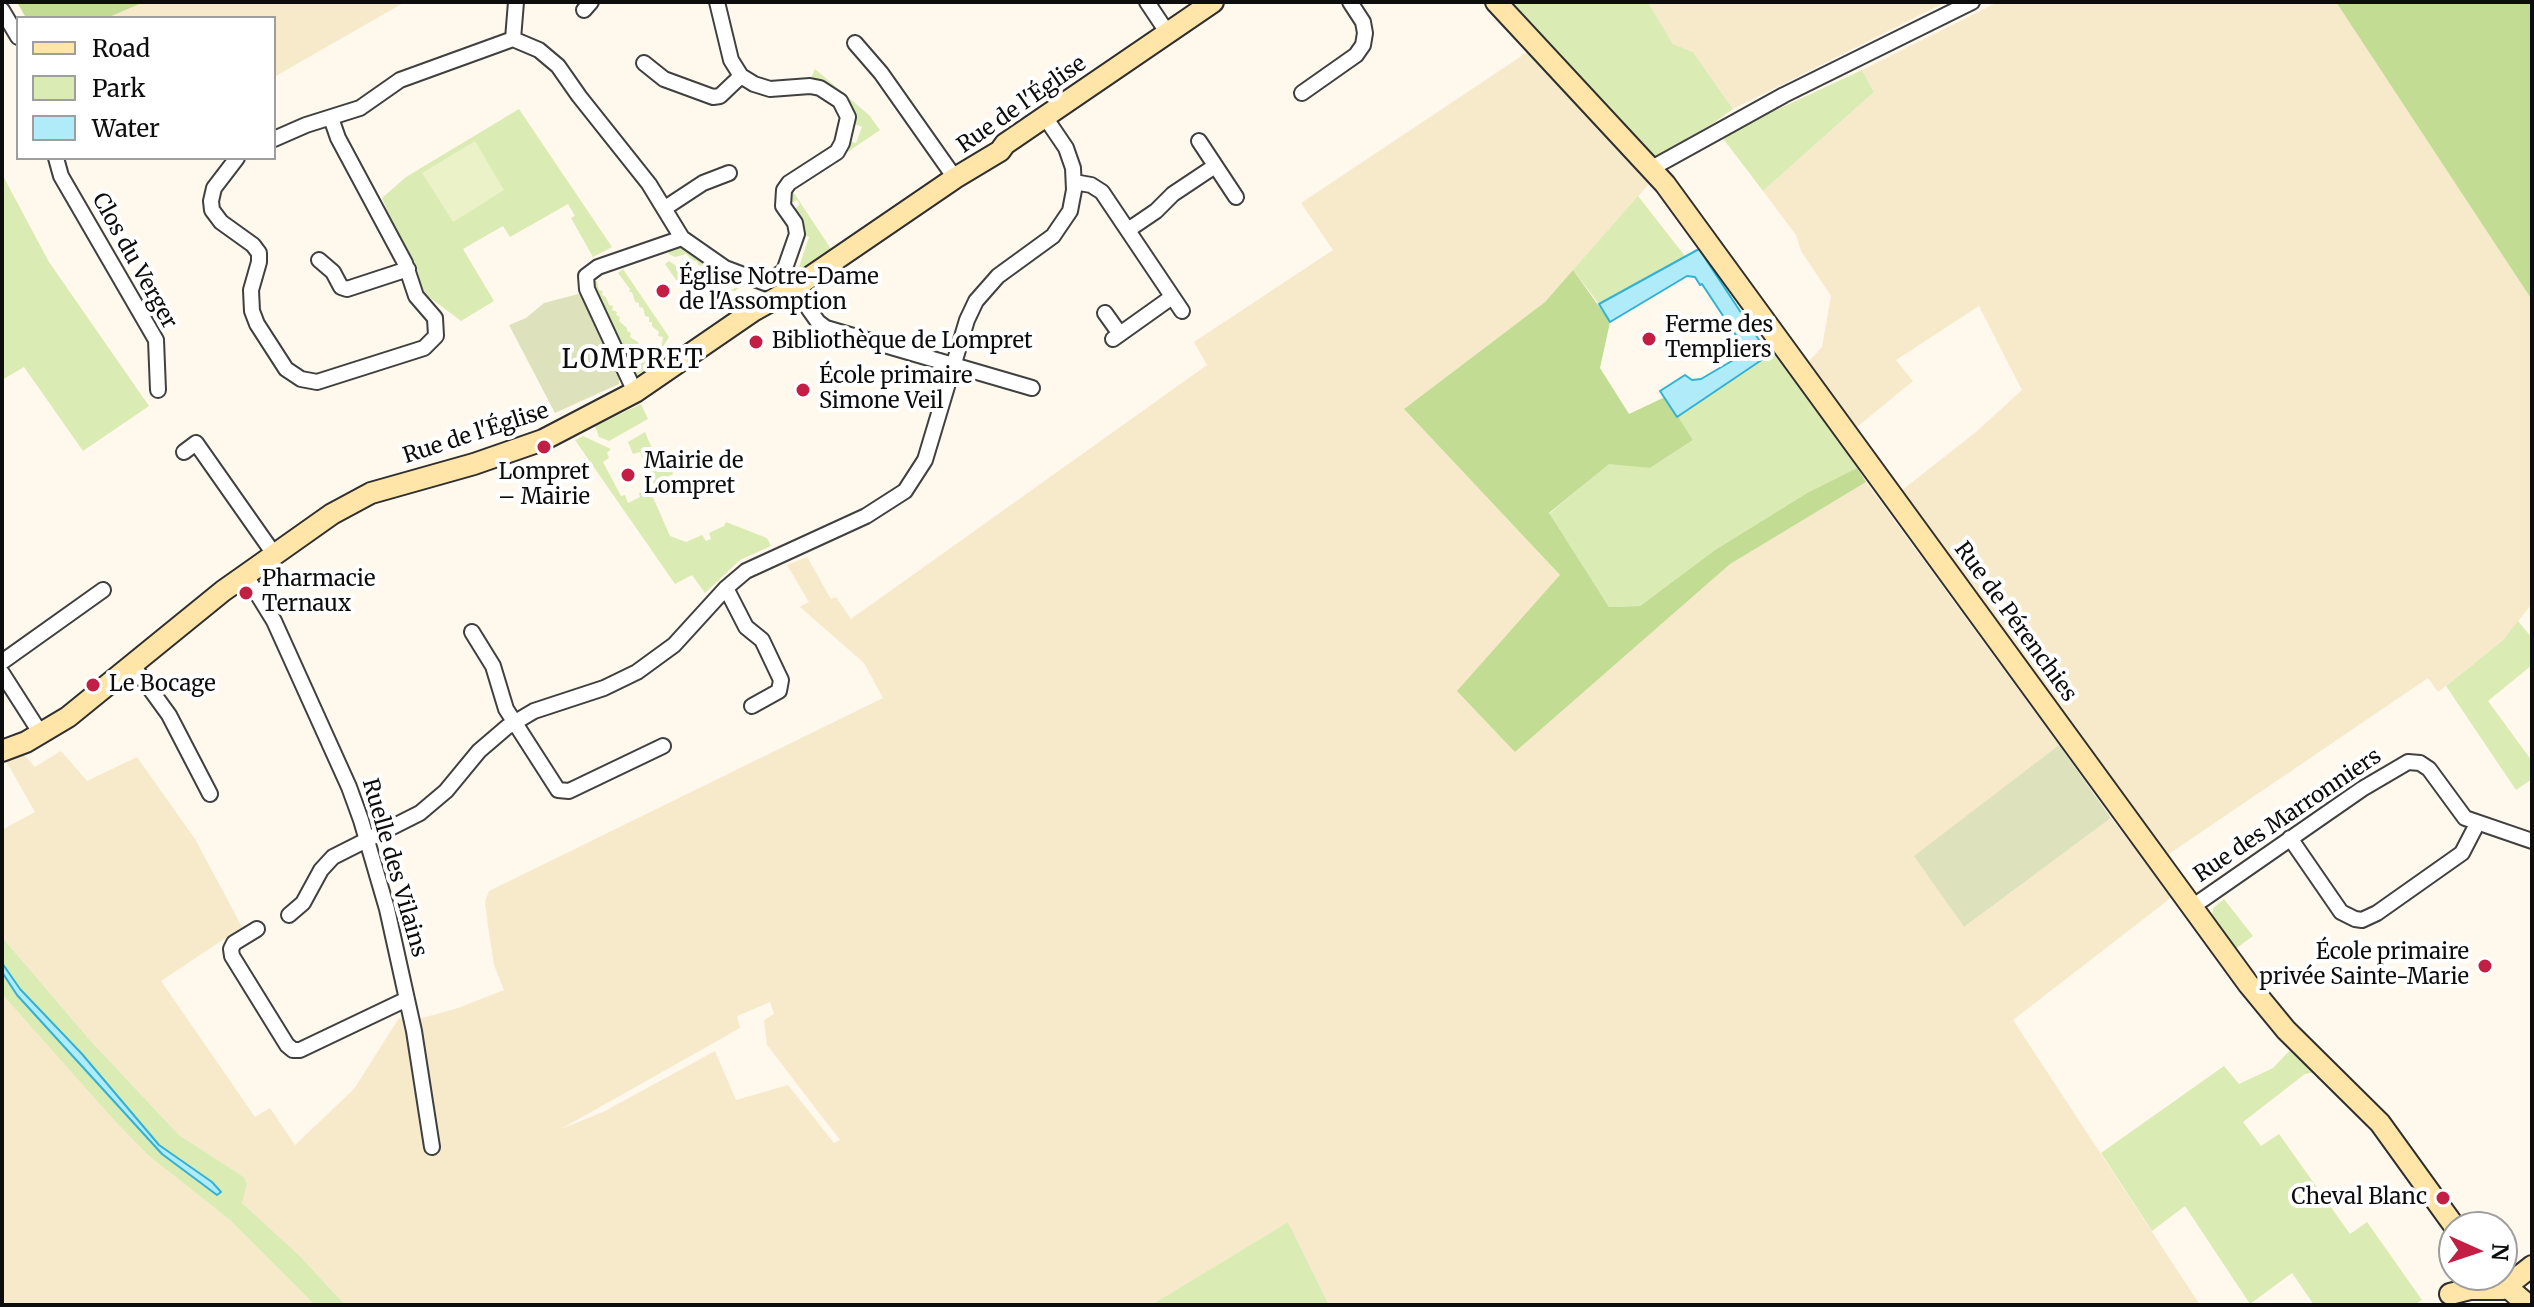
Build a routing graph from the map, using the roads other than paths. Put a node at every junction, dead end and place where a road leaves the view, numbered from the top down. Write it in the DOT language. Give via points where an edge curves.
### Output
graph roads {
  1 [pos="516,2"];
  2 [pos="717,2"];
  3 [pos="1147,2"];
  4 [pos="1213,2"];
  5 [pos="1350,2"];
  6 [pos="1496,2"];
  7 [pos="1972,2"];
  8 [pos="2,10"];
  9 [pos="1167,32"];
  10 [pos="16,34"];
  11 [pos="513,39"];
  12 [pos="855,43"];
  13 [pos="644,63"];
  14 [pos="741,76"];
  15 [pos="1302,93"];
  16 [pos="1045,117"];
  17 [pos="331,118"];
  18 [pos="276,138"];
  19 [pos="1199,141"];
  20 [pos="57,160"];
  21 [pos="235,160"];
  22 [pos="1215,166"];
  23 [pos="1652,168"];
  24 [pos="729,173"];
  25 [pos="955,178"];
  26 [pos="1074,182"];
  27 [pos="1236,197"];
  28 [pos="665,208"];
  29 [pos="1128,230"];
  30 [pos="682,238"];
  31 [pos="319,260"];
  32 [pos="408,269"];
  33 [pos="789,284"];
  34 [pos="1172,297"];
  35 [pos="1182,311"];
  36 [pos="1105,313"];
  37 [pos="954,365"];
  38 [pos="1032,388"];
  39 [pos="158,390"];
  40 [pos="635,392"];
  41 [pos="184,452"];
  42 [pos="274,554"];
  43 [pos="245,574"];
  44 [pos="726,588"];
  45 [pos="103,590"];
  46 [pos="472,632"];
  47 [pos="2,662"];
  48 [pos="132,664"];
  49 [pos="2,673"];
  50 [pos="752,706"];
  51 [pos="515,722"];
  52 [pos="41,734"];
  53 [pos="663,746"];
  54 [pos="2,751"];
  55 [pos="210,794"];
  56 [pos="2477,824"];
  57 [pos="2290,838"];
  58 [pos="367,839"];
  59 [pos="2532,841"];
  60 [pos="2192,907"];
  61 [pos="289,915"];
  62 [pos="257,929"];
  63 [pos="407,999"];
  64 [pos="432,1147"];
  65 [pos="2443,1211"];
  66 [pos="2464,1291"];
  67 [pos="2511,1291"];
  68 [pos="2441,1299"];
  69 [pos="2528,1305"];
  1 -- 11 [label="street"];
  2 -- 14 [label="street" via="731,60"];
  3 -- 9 [label="street"];
  4 -- 9 [label="main road, Rue de l'Église"];
  5 -- 15 [label="street" via="1363,22 1363,45"];
  6 -- 23 [label="main road, Rue de Pérenchies"];
  7 -- 23 [label="street" via="1784,95"];
  8 -- 10 [label="street"];
  9 -- 16 [label="main road, Rue de l'Église"];
  11 -- 17 [label="street" via="400,80 367,105"];
  11 -- 28 [label="street" via="558,66"];
  12 -- 25 [label="street"];
  13 -- 14 [label="street" via="664,79 713,97"];
  14 -- 33 [label="street" via="770,89 820,88 840,101 848,117 837,152 784,190 783,206 797,234"];
  16 -- 25 [label="main road, Rue de l'Église"];
  16 -- 26 [label="street" via="1066,148"];
  17 -- 18 [label="street"];
  17 -- 32 [label="street"];
  19 -- 22 [label="street"];
  20 -- 39 [label="street, Clos du Verger" via="156,340"];
  21 -- 32 [label="street" via="214,188 212,210 256,248 254,318 278,360 295,376 323,381 431,344 437,323 416,296"];
  22 -- 27 [label="street"];
  22 -- 29 [label="street"];
  23 -- 60 [label="main road, Rue de Pérenchies"];
  24 -- 28 [label="street"];
  25 -- 33 [label="main road, Rue de l'Église"];
  26 -- 29 [label="street" via="1099,189"];
  26 -- 37 [label="street" via="1072,204 1061,227 998,276 976,301"];
  28 -- 30 [label="street"];
  29 -- 34 [label="street"];
  30 -- 33 [label="street" via="725,268 755,281"];
  30 -- 40 [label="street" via="592,269 586,276"];
  31 -- 32 [label="street" via="347,289"];
  33 -- 37 [label="street" via="826,328"];
  33 -- 40 [label="main road, Rue de l'Église"];
  34 -- 35 [label="street"];
  34 -- 36 [label="street" via="1116,336"];
  37 -- 38 [label="street"];
  37 -- 44 [label="street" via="925,460 905,491 866,516 753,567"];
  40 -- 42 [label="main road, Rue de l'Église" via="514,451 363,496"];
  41 -- 42 [label="street" via="196,443"];
  42 -- 43 [label="main road, Rue de l'Église"];
  43 -- 48 [label="main road, Rue de l'Église"];
  43 -- 58 [label="street, Ruelle des Vilains" via="278,628"];
  44 -- 50 [label="street" via="746,627 762,640 781,680 779,691"];
  44 -- 51 [label="street" via="686,634 645,666"];
  45 -- 47 [label="street"];
  46 -- 51 [label="street" via="493,666 504,705"];
  48 -- 52 [label="main road, Rue de l'Église"];
  48 -- 55 [label="street" via="169,715"];
  49 -- 52 [label="street"];
  51 -- 53 [label="street" via="562,791"];
  51 -- 58 [label="street" via="485,745 428,807"];
  52 -- 54 [label="main road, Rue de l'Église"];
  56 -- 57 [label="street, Rue des Marronniers" via="2460,814 2425,766 2408,762"];
  56 -- 57 [label="street" via="2462,853 2362,920 2341,912"];
  56 -- 59 [label="street"];
  57 -- 60 [label="street, Rue des Marronniers"];
  58 -- 61 [label="street" via="327,862 305,900"];
  58 -- 63 [label="street, Ruelle des Vilains"];
  60 -- 65 [label="main road, Rue de Pérenchies" via="2278,1021 2380,1123"];
  62 -- 63 [label="street" via="234,943 232,956 293,1050"];
  63 -- 64 [label="street, Ruelle des Vilains"];
  66 -- 68 [label="main road"];
  67 -- 69 [label="main road"];
}
